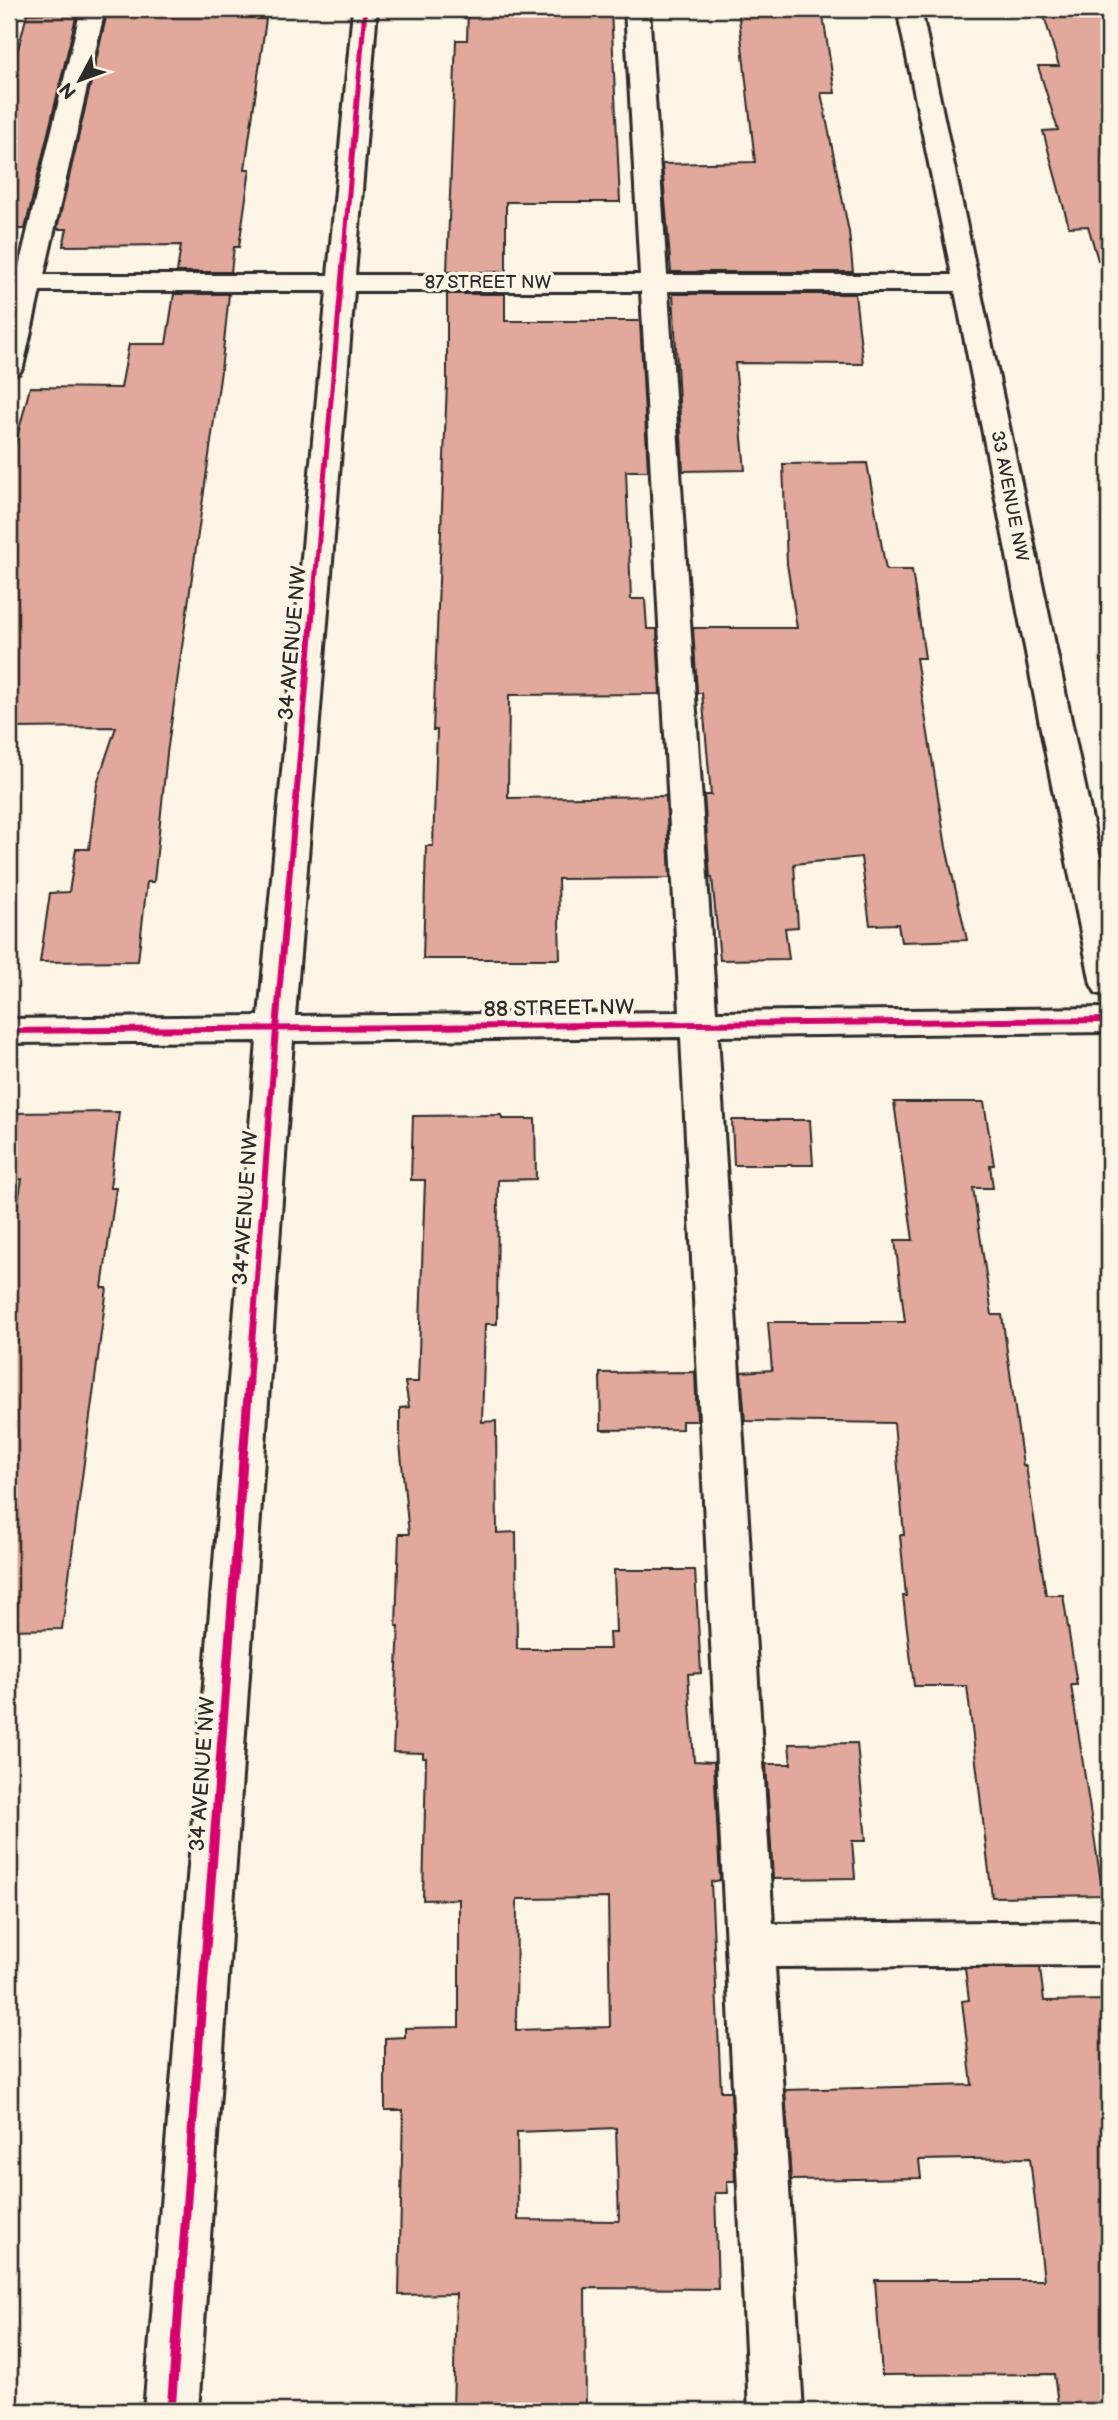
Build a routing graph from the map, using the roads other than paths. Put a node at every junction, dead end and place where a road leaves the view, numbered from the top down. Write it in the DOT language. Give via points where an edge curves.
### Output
graph roads {
  1 [pos="93,9"];
  2 [pos="365,9"];
  3 [pos="638,9"];
  4 [pos="909,9"];
  5 [pos="341,282"];
  6 [pos="18,283"];
  7 [pos="656,283"];
  8 [pos="967,283"];
  9 [pos="9,366"];
  10 [pos="1109,984"];
  11 [pos="1109,1020"];
  12 [pos="698,1024"];
  13 [pos="276,1029"];
  14 [pos="9,1031"];
  15 [pos="1109,1942"];
  16 [pos="750,1946"];
  17 [pos="171,2411"];
  18 [pos="776,2411"];
  1 -- 6 [label="street"];
  2 -- 5 [label="street, 34 AVENUE NW"];
  3 -- 7 [label="street"];
  4 -- 8 [label="street, 33 AVENUE NW"];
  5 -- 6 [label="street, 87 STREET NW"];
  5 -- 7 [label="street, 87 STREET NW"];
  5 -- 13 [label="street, 34 AVENUE NW"];
  6 -- 9 [label="street"];
  7 -- 8 [label="street, 87 STREET NW"];
  7 -- 12 [label="street"];
  8 -- 10 [label="street, 33 AVENUE NW"];
  11 -- 12 [label="street, 88 STREET NW"];
  12 -- 13 [label="street, 88 STREET NW"];
  12 -- 16 [label="street"];
  13 -- 14 [label="street, 88 STREET NW"];
  13 -- 17 [label="street, 34 AVENUE NW"];
  15 -- 16 [label="street"];
  16 -- 18 [label="street"];
}
